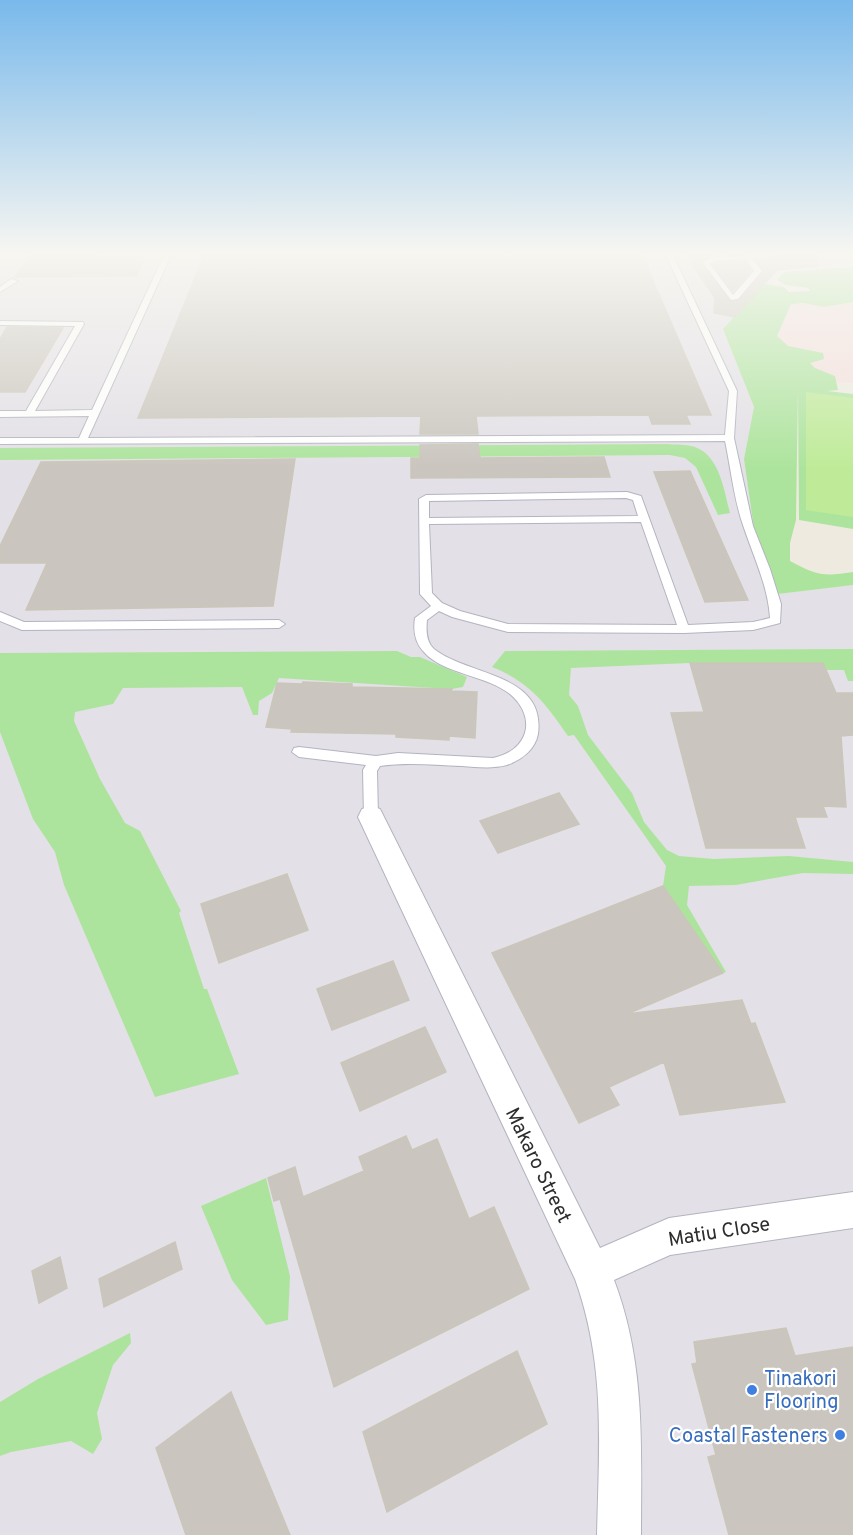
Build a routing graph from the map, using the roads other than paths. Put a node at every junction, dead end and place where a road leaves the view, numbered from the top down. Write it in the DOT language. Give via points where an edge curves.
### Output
graph roads {
  1 [pos="80,325"];
  2 [pos="135,325"];
  3 [pos="702,325"];
  4 [pos="29,413"];
  5 [pos="94,413"];
  6 [pos="0,414"];
  7 [pos="729,438"];
  8 [pos="0,441"];
  9 [pos="82,441"];
  10 [pos="645,519"];
  11 [pos="424,520"];
  12 [pos="438,606"];
  13 [pos="0,616"];
  14 [pos="279,624"];
  15 [pos="684,629"];
  16 [pos="299,752"];
  17 [pos="376,761"];
  18 [pos="371,817"];
  19 [pos="853,1210"];
  20 [pos="591,1271"];
  21 [pos="619,1535"];
  1 -- 4 [label="lane"];
  2 -- 5 [label="lane"];
  3 -- 7 [label="lane" via="733,391"];
  4 -- 5 [label="lane"];
  4 -- 6 [label="lane"];
  5 -- 9 [label="lane"];
  7 -- 9 [label="lane"];
  7 -- 15 [label="lane" via="748,526 765,569 776,621"];
  8 -- 9 [label="lane"];
  10 -- 11 [label="lane"];
  10 -- 11 [label="lane" via="637,498 627,495 426,498"];
  10 -- 15 [label="lane"];
  11 -- 12 [label="lane" via="426,594"];
  12 -- 15 [label="lane" via="507,628"];
  12 -- 17 [label="lane" via="421,618 420,633 426,648 505,684 525,701 531,714 529,741 520,754 492,763 398,758"];
  13 -- 14 [label="lane" via="22,626"];
  16 -- 17 [label="lane"];
  17 -- 18 [label="lane" via="370,770"];
  18 -- 20 [label="street, Makaro Street"];
  19 -- 20 [label="street, Matiu Close" via="669,1237"];
  20 -- 21 [label="street, Makaro Street" via="613,1342 618,1388"];
}
